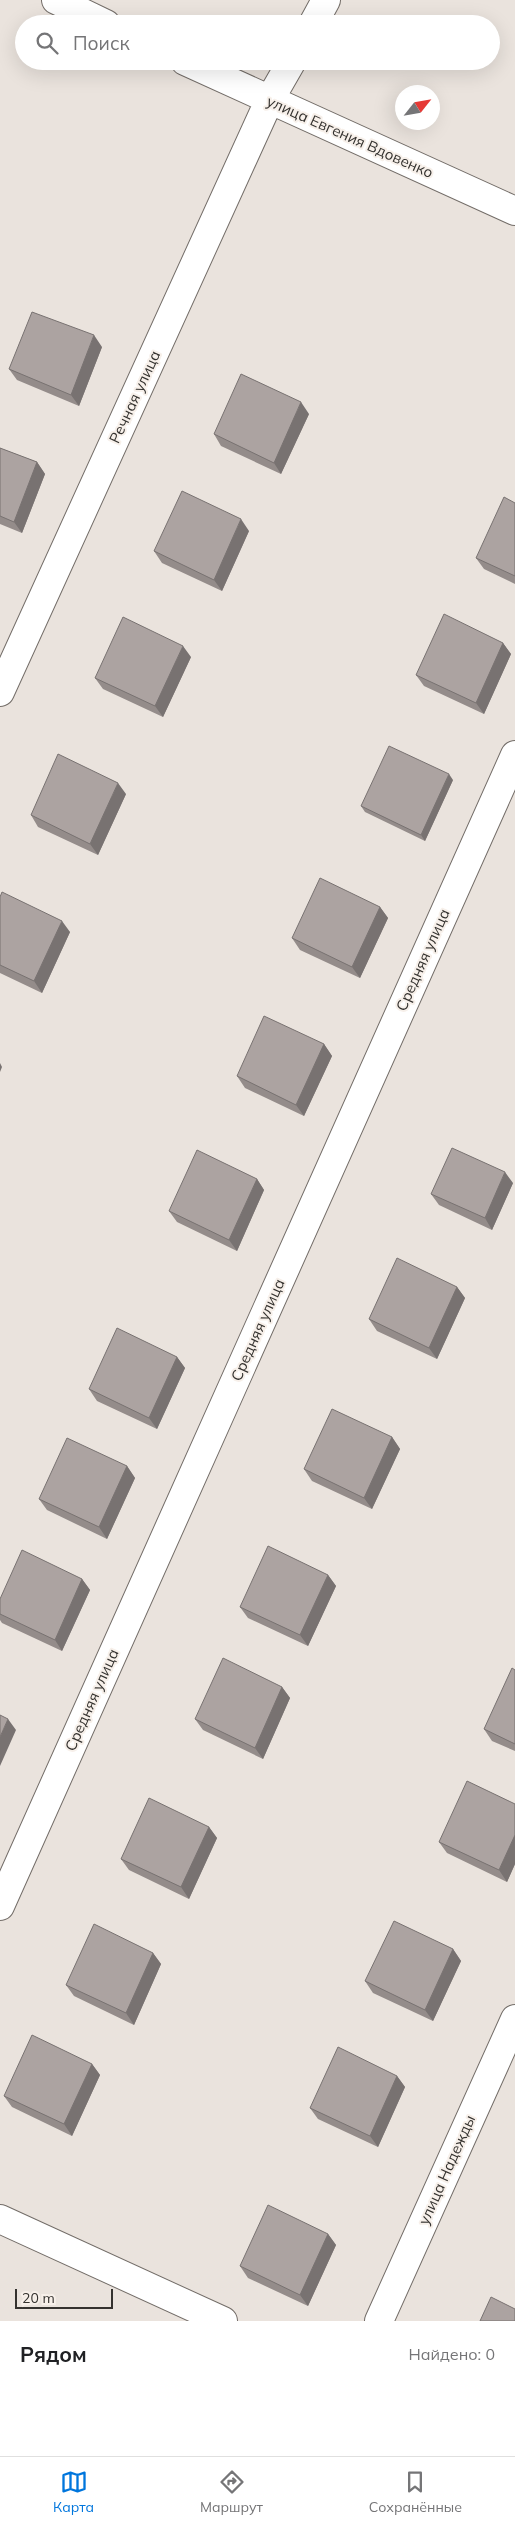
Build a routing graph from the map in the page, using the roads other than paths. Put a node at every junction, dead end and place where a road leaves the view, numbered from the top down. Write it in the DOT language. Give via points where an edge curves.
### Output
graph roads {
  1 [pos="56,0"];
  2 [pos="326,0"];
  3 [pos="87,15"];
  4 [pos="317,15"];
  5 [pos="204,70"];
  6 [pos="287,70"];
  7 [pos="269,101"];
  8 [pos="515,211"];
  9 [pos="0,692"];
  10 [pos="515,755"];
  11 [pos="0,1906"];
  12 [pos="515,2018"];
  13 [pos="0,2219"];
  14 [pos="223,2321"];
  15 [pos="379,2321"];
  1 -- 3 [label="street"];
  2 -- 4 [label="street"];
  5 -- 7 [label="street, улица Евгения Вдовенко"];
  6 -- 7 [label="street, Речная улица"];
  7 -- 8 [label="street, улица Евгения Вдовенко"];
  7 -- 9 [label="street, Речная улица"];
  10 -- 11 [label="street, Средняя улица"];
  12 -- 15 [label="street, улица Надежды"];
  13 -- 14 [label="street"];
}
